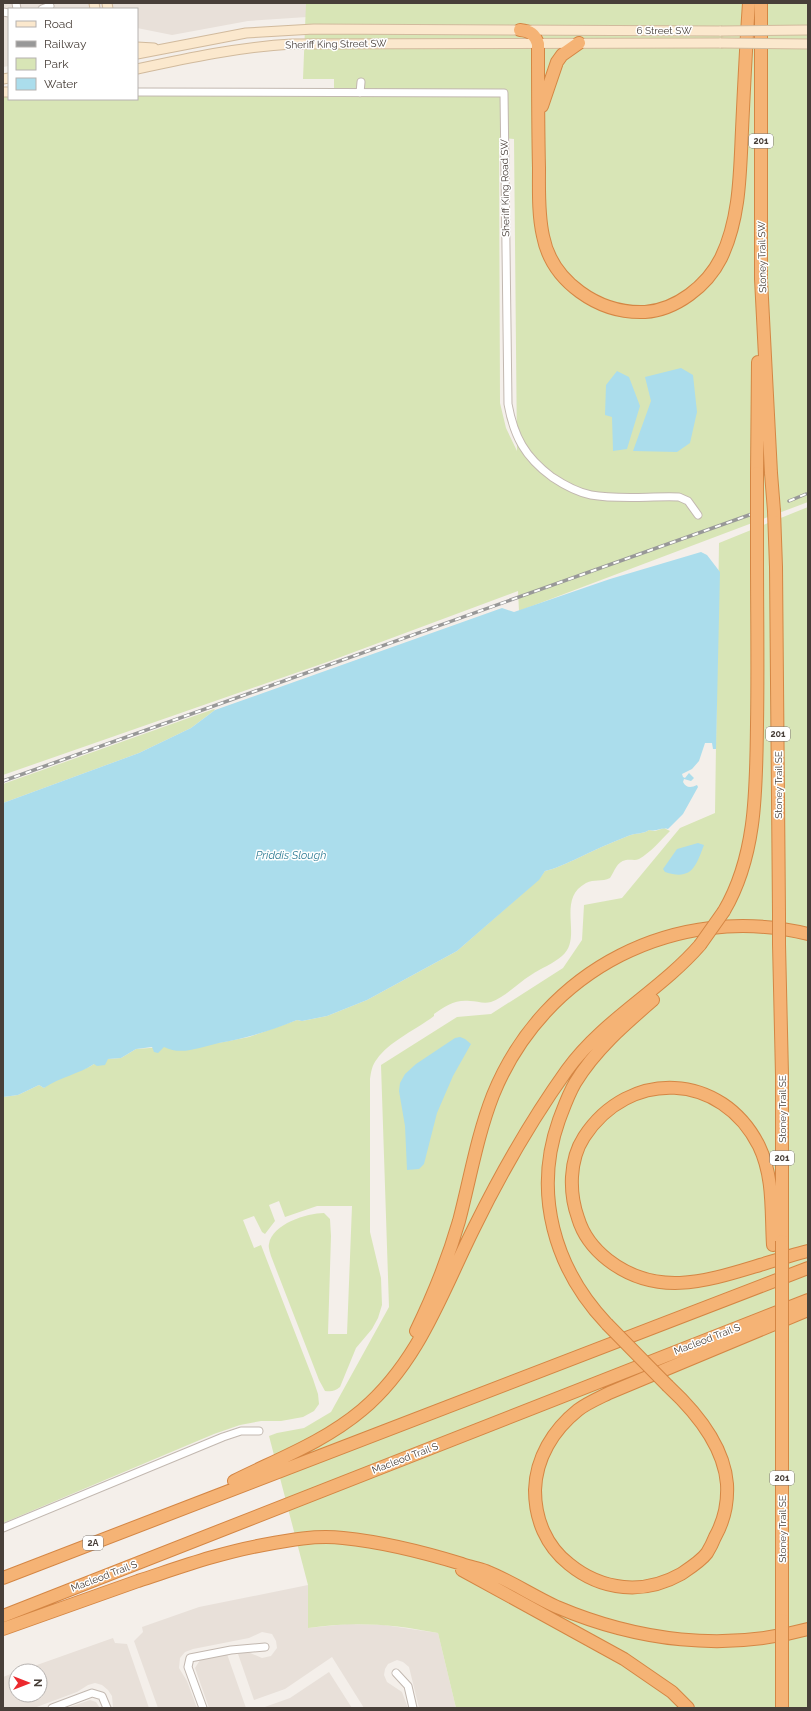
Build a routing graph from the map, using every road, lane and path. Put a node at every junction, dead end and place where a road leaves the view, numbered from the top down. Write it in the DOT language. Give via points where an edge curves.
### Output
graph roads {
  1 [pos="749,3"];
  2 [pos="760,3"];
  3 [pos="50,6"];
  4 [pos="45,8"];
  5 [pos="520,30"];
  6 [pos="808,30"];
  7 [pos="579,43"];
  8 [pos="538,44"];
  9 [pos="808,44"];
  10 [pos="138,47"];
  11 [pos="167,49"];
  12 [pos="138,54"];
  13 [pos="138,69"];
  14 [pos="360,82"];
  15 [pos="138,92"];
  16 [pos="360,93"];
  17 [pos="538,131"];
  18 [pos="761,279"];
  19 [pos="774,511"];
  20 [pos="698,514"];
  21 [pos="808,934"];
  22 [pos="697,948"];
  23 [pos="777,1243"];
  24 [pos="808,1251"];
  25 [pos="808,1268"];
  26 [pos="808,1300"];
  27 [pos="808,1310"];
  28 [pos="374,1400"];
  29 [pos="259,1431"];
  30 [pos="184,1508"];
  31 [pos="3,1528"];
  32 [pos="416,1552"];
  33 [pos="3,1578"];
  34 [pos="3,1616"];
  35 [pos="3,1629"];
  36 [pos="808,1629"];
  37 [pos="265,1647"];
  38 [pos="396,1673"];
  39 [pos="52,1708"];
  40 [pos="107,1708"];
  41 [pos="203,1708"];
  42 [pos="413,1708"];
  43 [pos="688,1708"];
  44 [pos="782,1708"];
  1 -- 17 [label="highway" via="736,209 729,237 711,275 681,300 647,312 620,311 599,303 565,280 551,258 543,237"];
  2 -- 18 [label="highway, Stoney Trail SW / 201"];
  3 -- 4 [label="street"];
  5 -- 6 [label="main road, 6 Street SW, bridge"];
  5 -- 8 [label="highway" via="532,33"];
  5 -- 11 [label="main road, Sheriff King Street SW" via="275,31 246,33"];
  7 -- 8 [label="main road, 6 Street SW"];
  7 -- 9 [label="main road, 6 Street SW, bridge"];
  7 -- 17 [label="highway" via="562,55 557,62 545,94"];
  8 -- 13 [label="main road, Sheriff King Street SW" via="279,45 224,51"];
  8 -- 17 [label="highway"];
  10 -- 11 [label="main road"];
  11 -- 12 [label="main road, Sheriff King Street SW"];
  14 -- 16 [label="street"];
  15 -- 16 [label="street, Sheriff King Road SW"];
  16 -- 20 [label="street, Sheriff King Road SW" via="504,93 508,404 517,438 535,463 556,480 576,491 603,496 679,497 688,501"];
  18 -- 19 [label="highway, Stoney Trail SW / 201, bridge"];
  18 -- 22 [label="highway, bridge" via="755,790 749,844 734,891 724,911"];
  19 -- 23 [label="highway, Stoney Trail SE / 201, bridge" via="782,1075"];
  21 -- 28 [label="highway" via="776,928 732,926 696,930 662,938 633,949 597,968 544,1013 520,1046 496,1090 481,1130 459,1219 443,1268 412,1340"];
  22 -- 27 [label="highway, bridge" via="670,983 607,1041 575,1084 553,1137 548,1168 548,1195 557,1243 575,1284 607,1324 668,1386 694,1412 720,1457 727,1484 727,1499 720,1529 706,1553 688,1570 664,1583 626,1588 614,1586 589,1578 564,1560 549,1541 538,1520 535,1503 536,1475 543,1454 556,1432 578,1410 609,1393"];
  22 -- 28 [label="highway" via="667,979 595,1037 568,1069 497,1183 420,1340 400,1370"];
  23 -- 24 [label="highway" via="769,1179 760,1147 743,1121 730,1108 715,1099 680,1088 647,1090 615,1104 583,1138 576,1155 572,1190 580,1225 602,1255 617,1267 638,1278 660,1283 686,1283 735,1273"];
  23 -- 44 [label="highway, Stoney Trail SE / 201, bridge" via="782,1318"];
  25 -- 30 [label="highway"];
  26 -- 34 [label="highway, Macleod Trail S"];
  28 -- 30 [label="highway" via="352,1419 323,1438 229,1483"];
  29 -- 31 [label="street" via="241,1431 223,1437"];
  30 -- 33 [label="highway, 2A"];
  32 -- 35 [label="highway" via="341,1538 287,1540 242,1548 207,1557"];
  32 -- 36 [label="highway" via="484,1570 554,1606 625,1631 648,1636 725,1641 769,1637"];
  32 -- 43 [label="highway" via="472,1574 624,1659 672,1692"];
  37 -- 41 [label="street" via="190,1658 188,1667"];
  38 -- 42 [label="street" via="408,1686"];
  39 -- 40 [label="street" via="92,1693 102,1696"];
}
